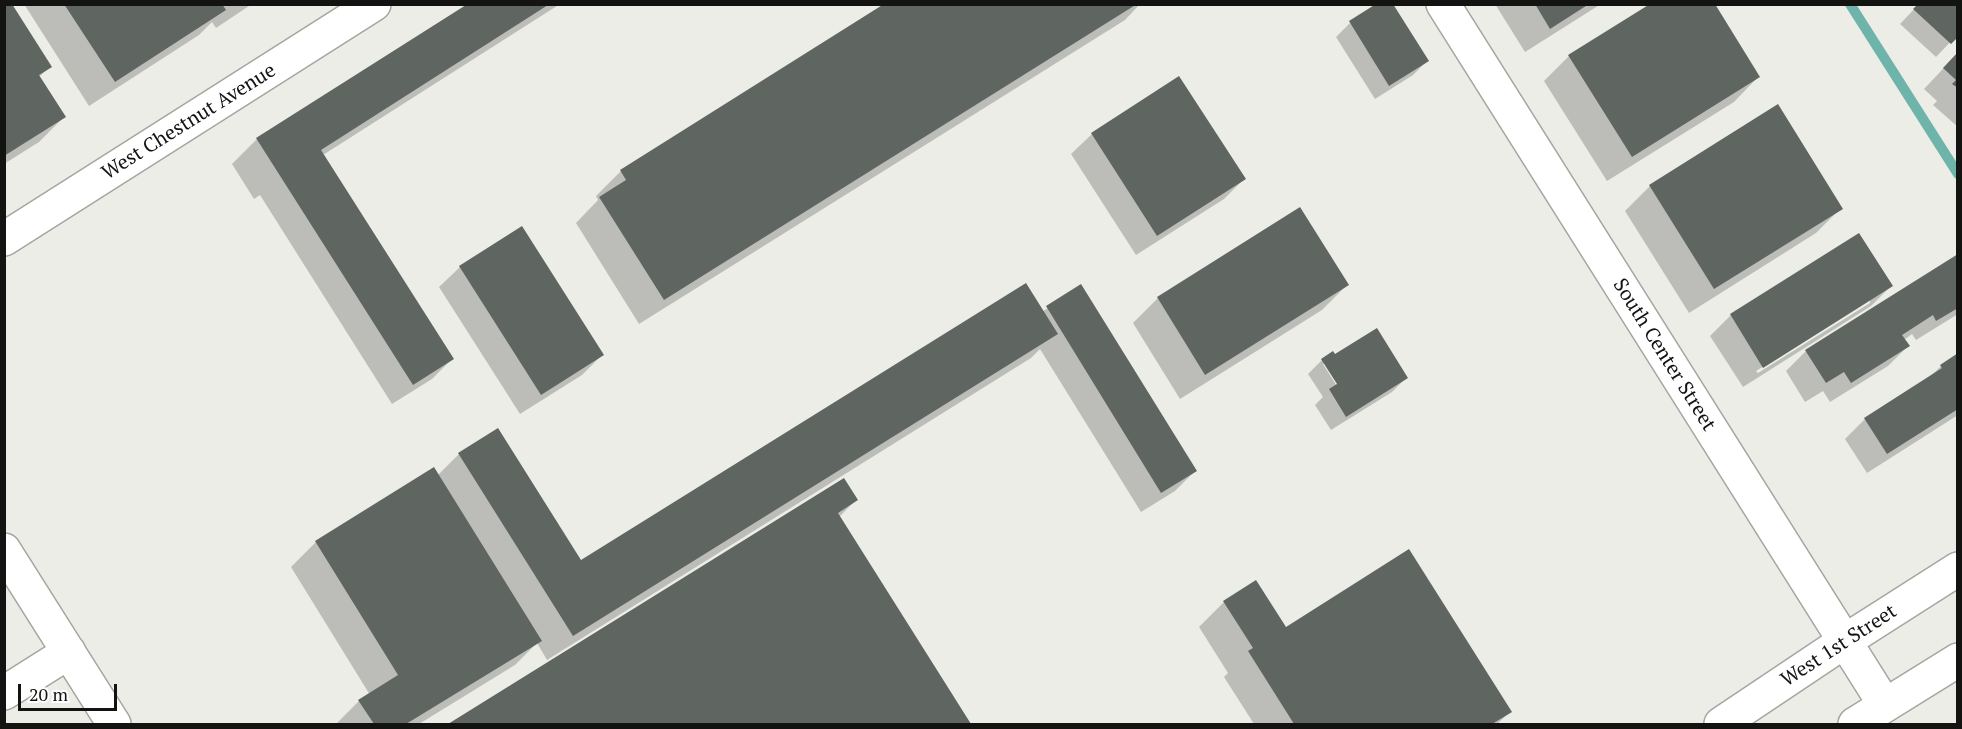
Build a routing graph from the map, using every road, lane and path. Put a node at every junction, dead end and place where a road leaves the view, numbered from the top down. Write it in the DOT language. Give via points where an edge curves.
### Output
graph roads {
  1 [pos="374,4"];
  2 [pos="1443,4"];
  3 [pos="4,239"];
  4 [pos="4,550"];
  5 [pos="1958,569"];
  6 [pos="1845,641"];
  7 [pos="69,652"];
  8 [pos="1958,660"];
  9 [pos="4,693"];
  10 [pos="1885,705"];
  11 [pos="114,724"];
  12 [pos="1721,724"];
  13 [pos="1855,724"];
  1 -- 3 [label="street, West Chestnut Avenue"];
  2 -- 6 [label="street, South Center Street"];
  4 -- 7 [label="street"];
  5 -- 6 [label="street, West 1st Street"];
  6 -- 10 [label="street, South Center Street"];
  6 -- 12 [label="street, West 1st Street"];
  7 -- 9 [label="street"];
  7 -- 11 [label="street"];
  8 -- 10 [label="street"];
  10 -- 13 [label="street"];
}
